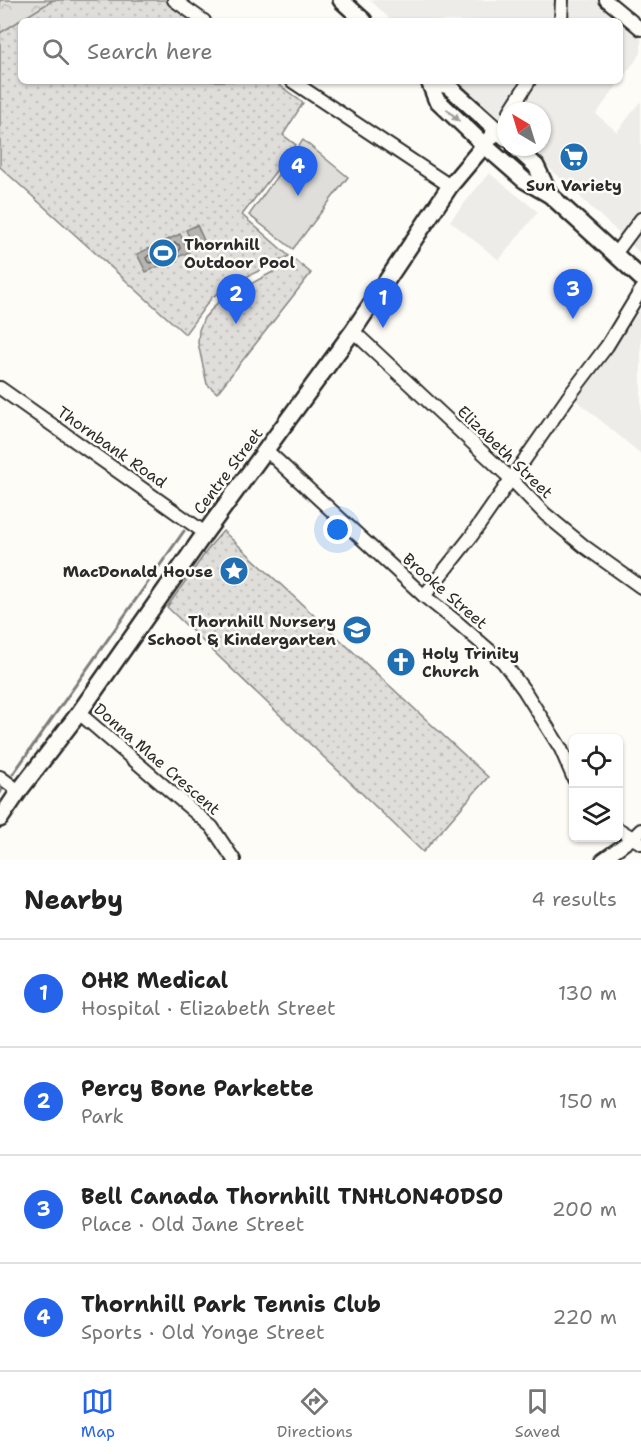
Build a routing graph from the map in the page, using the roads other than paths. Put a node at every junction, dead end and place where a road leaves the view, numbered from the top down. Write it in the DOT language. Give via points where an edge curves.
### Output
graph roads {
  1 [pos="174,0"];
  2 [pos="341,0"];
  3 [pos="562,0"];
  4 [pos="606,0"];
  5 [pos="200,18"];
  6 [pos="361,18"];
  7 [pos="561,18"];
  8 [pos="641,28"];
  9 [pos="297,84"];
  10 [pos="431,84"];
  11 [pos="441,84"];
  12 [pos="528,84"];
  13 [pos="516,102"];
  14 [pos="497,130"];
  15 [pos="497,137"];
  16 [pos="484,145"];
  17 [pos="525,156"];
  18 [pos="450,186"];
  19 [pos="550,195"];
  20 [pos="641,219"];
  21 [pos="615,254"];
  22 [pos="641,278"];
  23 [pos="641,290"];
  24 [pos="353,331"];
  25 [pos="0,388"];
  26 [pos="266,450"];
  27 [pos="511,479"];
  28 [pos="205,533"];
  29 [pos="641,587"];
  30 [pos="424,596"];
  31 [pos="79,713"];
  32 [pos="569,769"];
  33 [pos="0,777"];
  34 [pos="19,791"];
  35 [pos="0,819"];
  36 [pos="623,831"];
  37 [pos="639,837"];
  38 [pos="234,860"];
  39 [pos="602,860"];
  1 -- 5 [label="street"];
  2 -- 6 [label="main road"];
  3 -- 7 [label="street"];
  4 -- 8 [label="street"];
  9 -- 18 [label="street"];
  10 -- 16 [label="main road, one-way" via="436,99"];
  11 -- 14 [label="main road" via="448,86"];
  12 -- 13 [label="street"];
  15 -- 16 [label="main road, Centre Street"];
  16 -- 18 [label="main road, Centre Street"];
  16 -- 19 [label="main road" via="524,180"];
  17 -- 19 [label="main road" via="536,166"];
  18 -- 24 [label="main road, Centre Street"];
  19 -- 21 [label="main road"];
  20 -- 21 [label="street"];
  21 -- 22 [label="main road"];
  23 -- 27 [label="street" via="607,346"];
  24 -- 26 [label="main road, Centre Street"];
  24 -- 27 [label="street, Elizabeth Street"];
  25 -- 28 [label="street, Thornbank Road"];
  26 -- 28 [label="main road, Centre Street"];
  26 -- 30 [label="street, Brooke Street"];
  27 -- 29 [label="street, Elizabeth Street" via="557,525"];
  27 -- 30 [label="street"];
  28 -- 31 [label="main road, Centre Street"];
  30 -- 32 [label="street, Brooke Street" via="503,662 561,749"];
  31 -- 34 [label="main road, Centre Street"];
  31 -- 38 [label="street, Donna Mae Crescent" via="212,827"];
  33 -- 34 [label="street"];
  34 -- 35 [label="main road, Centre Street"];
  36 -- 37 [label="street"];
  37 -- 39 [label="street"];
}
